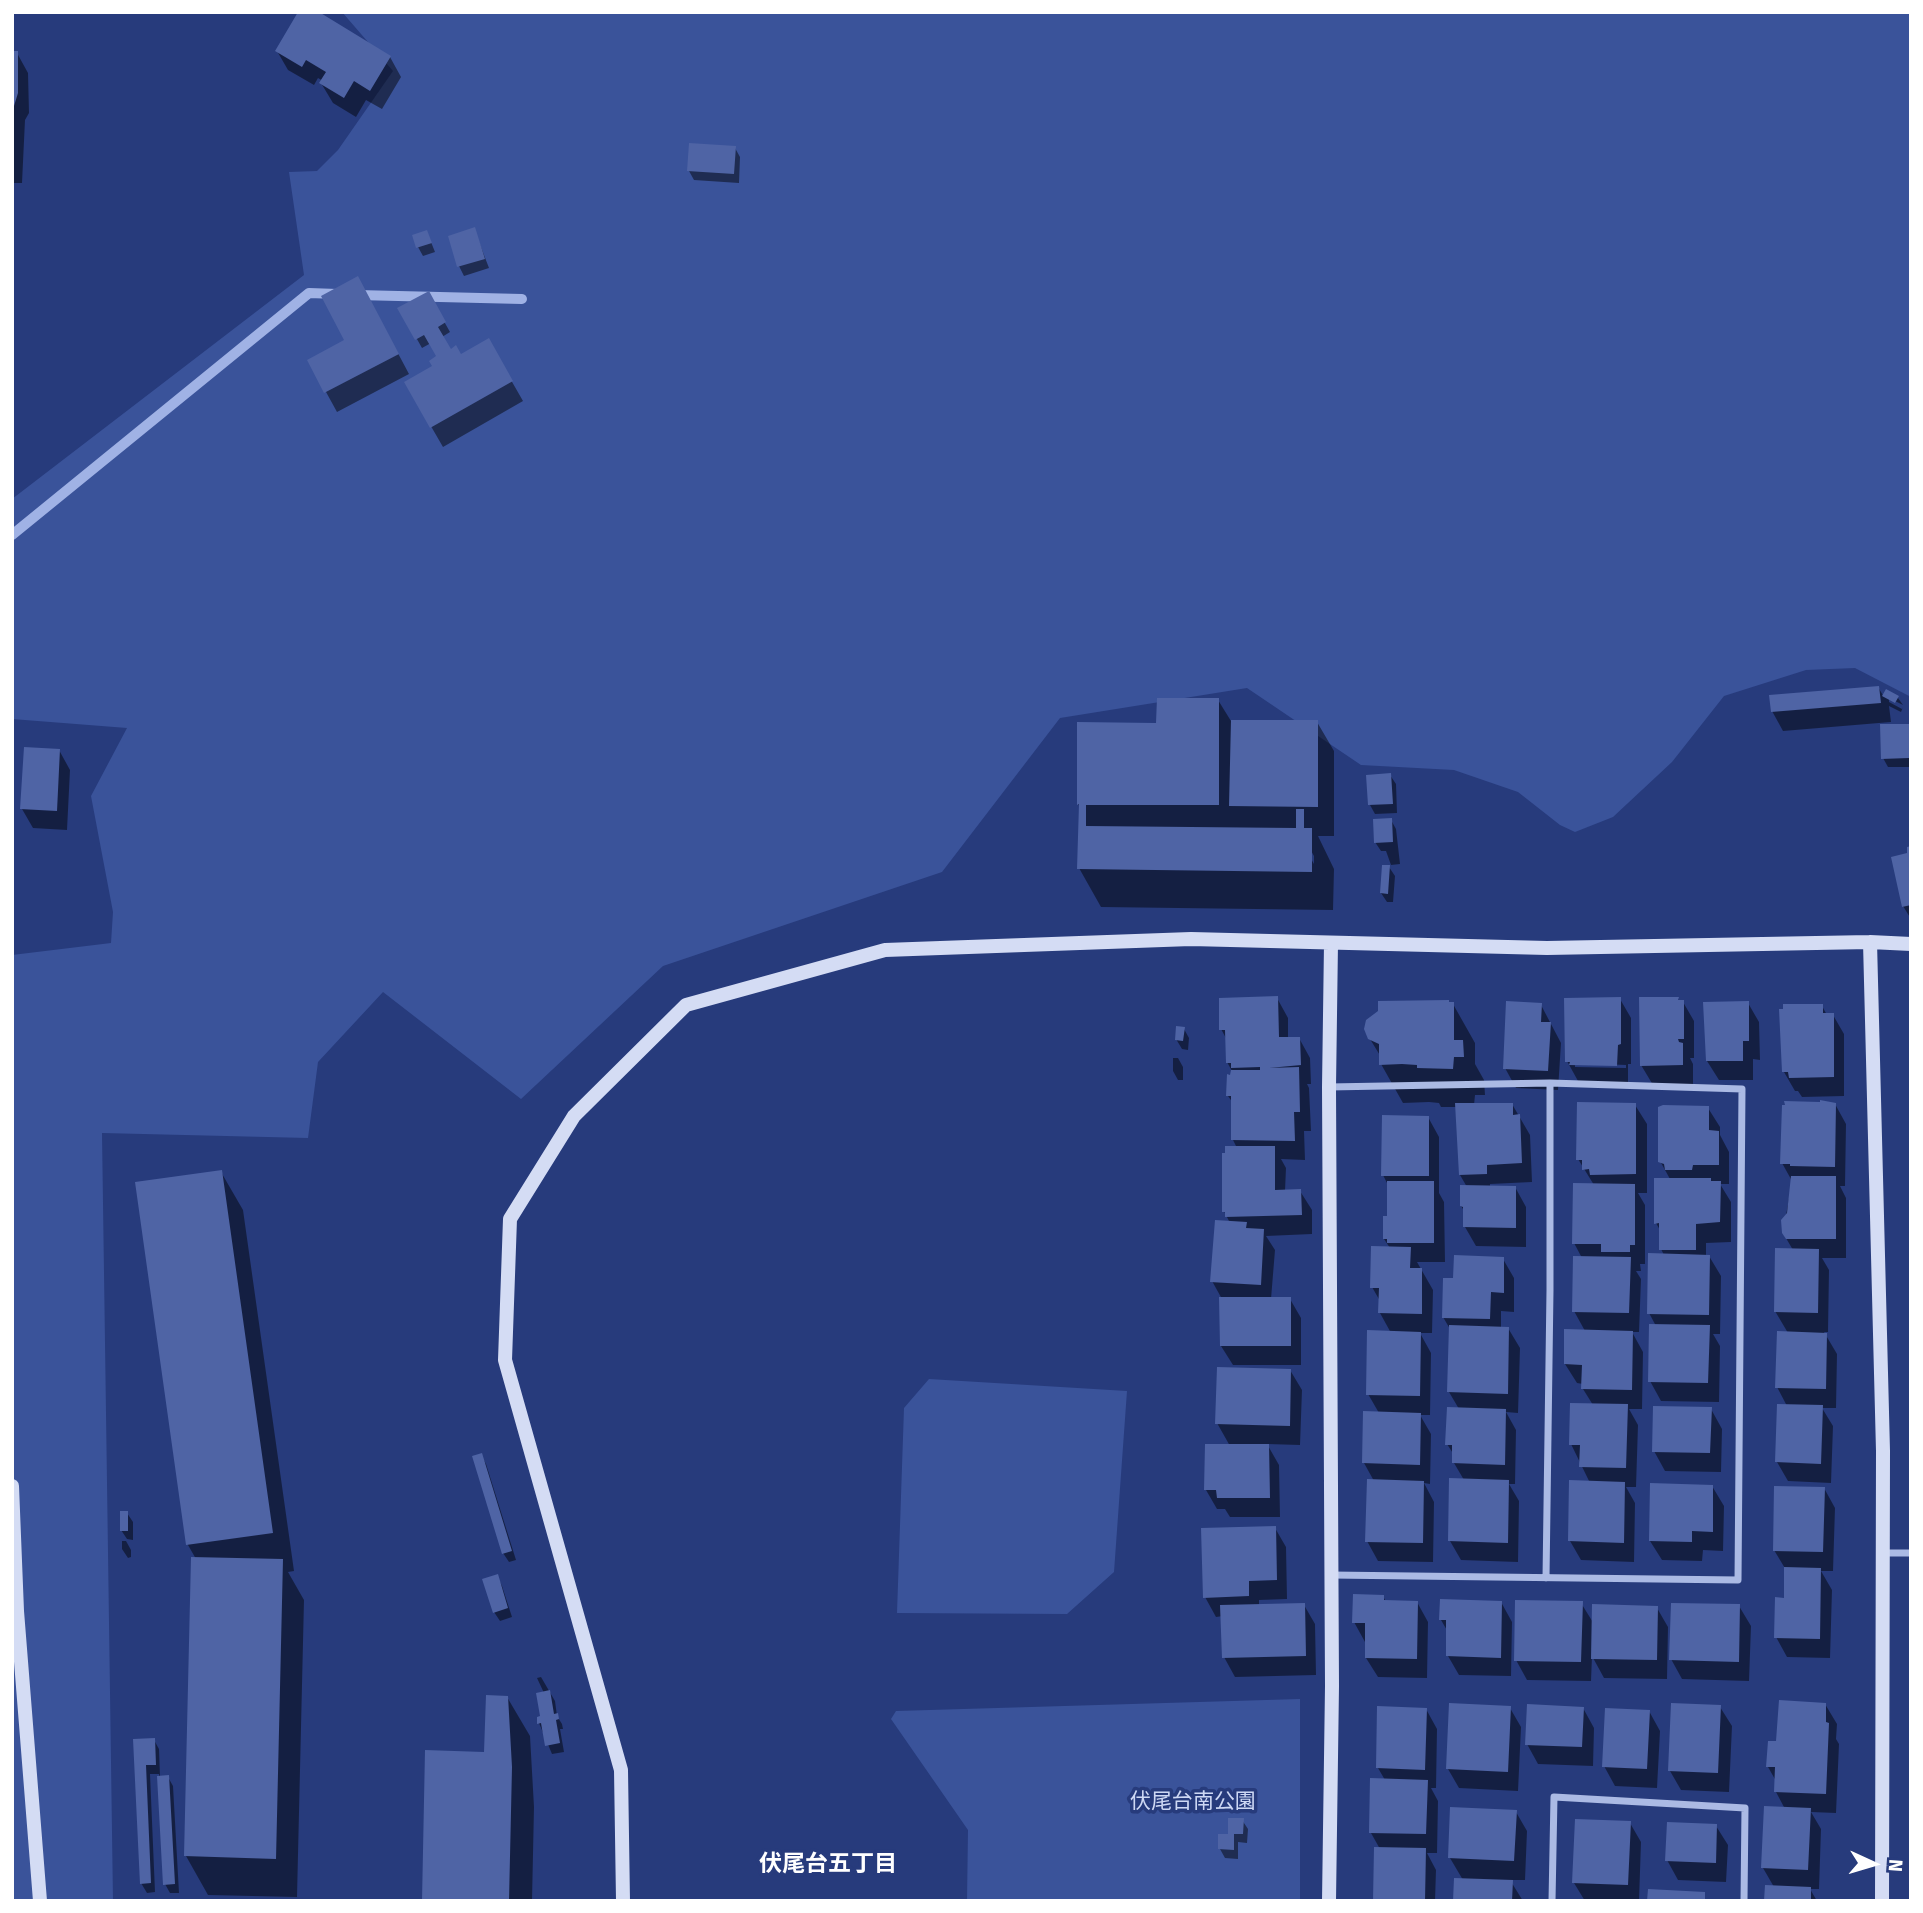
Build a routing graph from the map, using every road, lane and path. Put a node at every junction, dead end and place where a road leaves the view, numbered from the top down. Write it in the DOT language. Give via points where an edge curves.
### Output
graph roads {
  1 [pos="1870,942"];
  2 [pos="1331,943"];
  3 [pos="1911,944"];
  4 [pos="1550,1083"];
  5 [pos="1329,1087"];
  6 [pos="12,1486"];
  7 [pos="1882,1553"];
  8 [pos="1911,1553"];
  9 [pos="1331,1575"];
  10 [pos="1546,1578"];
  11 [pos="40,1901"];
  12 [pos="623,1901"];
  13 [pos="1329,1901"];
  14 [pos="1552,1901"];
  15 [pos="1744,1901"];
  16 [pos="1882,1901"];
  1 -- 2 [label="street" via="1547,948"];
  1 -- 3 [label="street"];
  1 -- 7 [label="street"];
  2 -- 5 [label="street"];
  2 -- 12 [label="street" via="1191,939 885,950 686,1005 574,1116 510,1219 505,1360 621,1770"];
  4 -- 5 [label="street"];
  4 -- 10 [label="street"];
  4 -- 10 [label="street" via="1742,1089 1738,1580"];
  5 -- 9 [label="street"];
  6 -- 11 [label="street"];
  7 -- 8 [label="street"];
  7 -- 16 [label="street"];
  9 -- 10 [label="street"];
  9 -- 13 [label="street"];
  14 -- 15 [label="street" via="1554,1797 1745,1808"];
}
